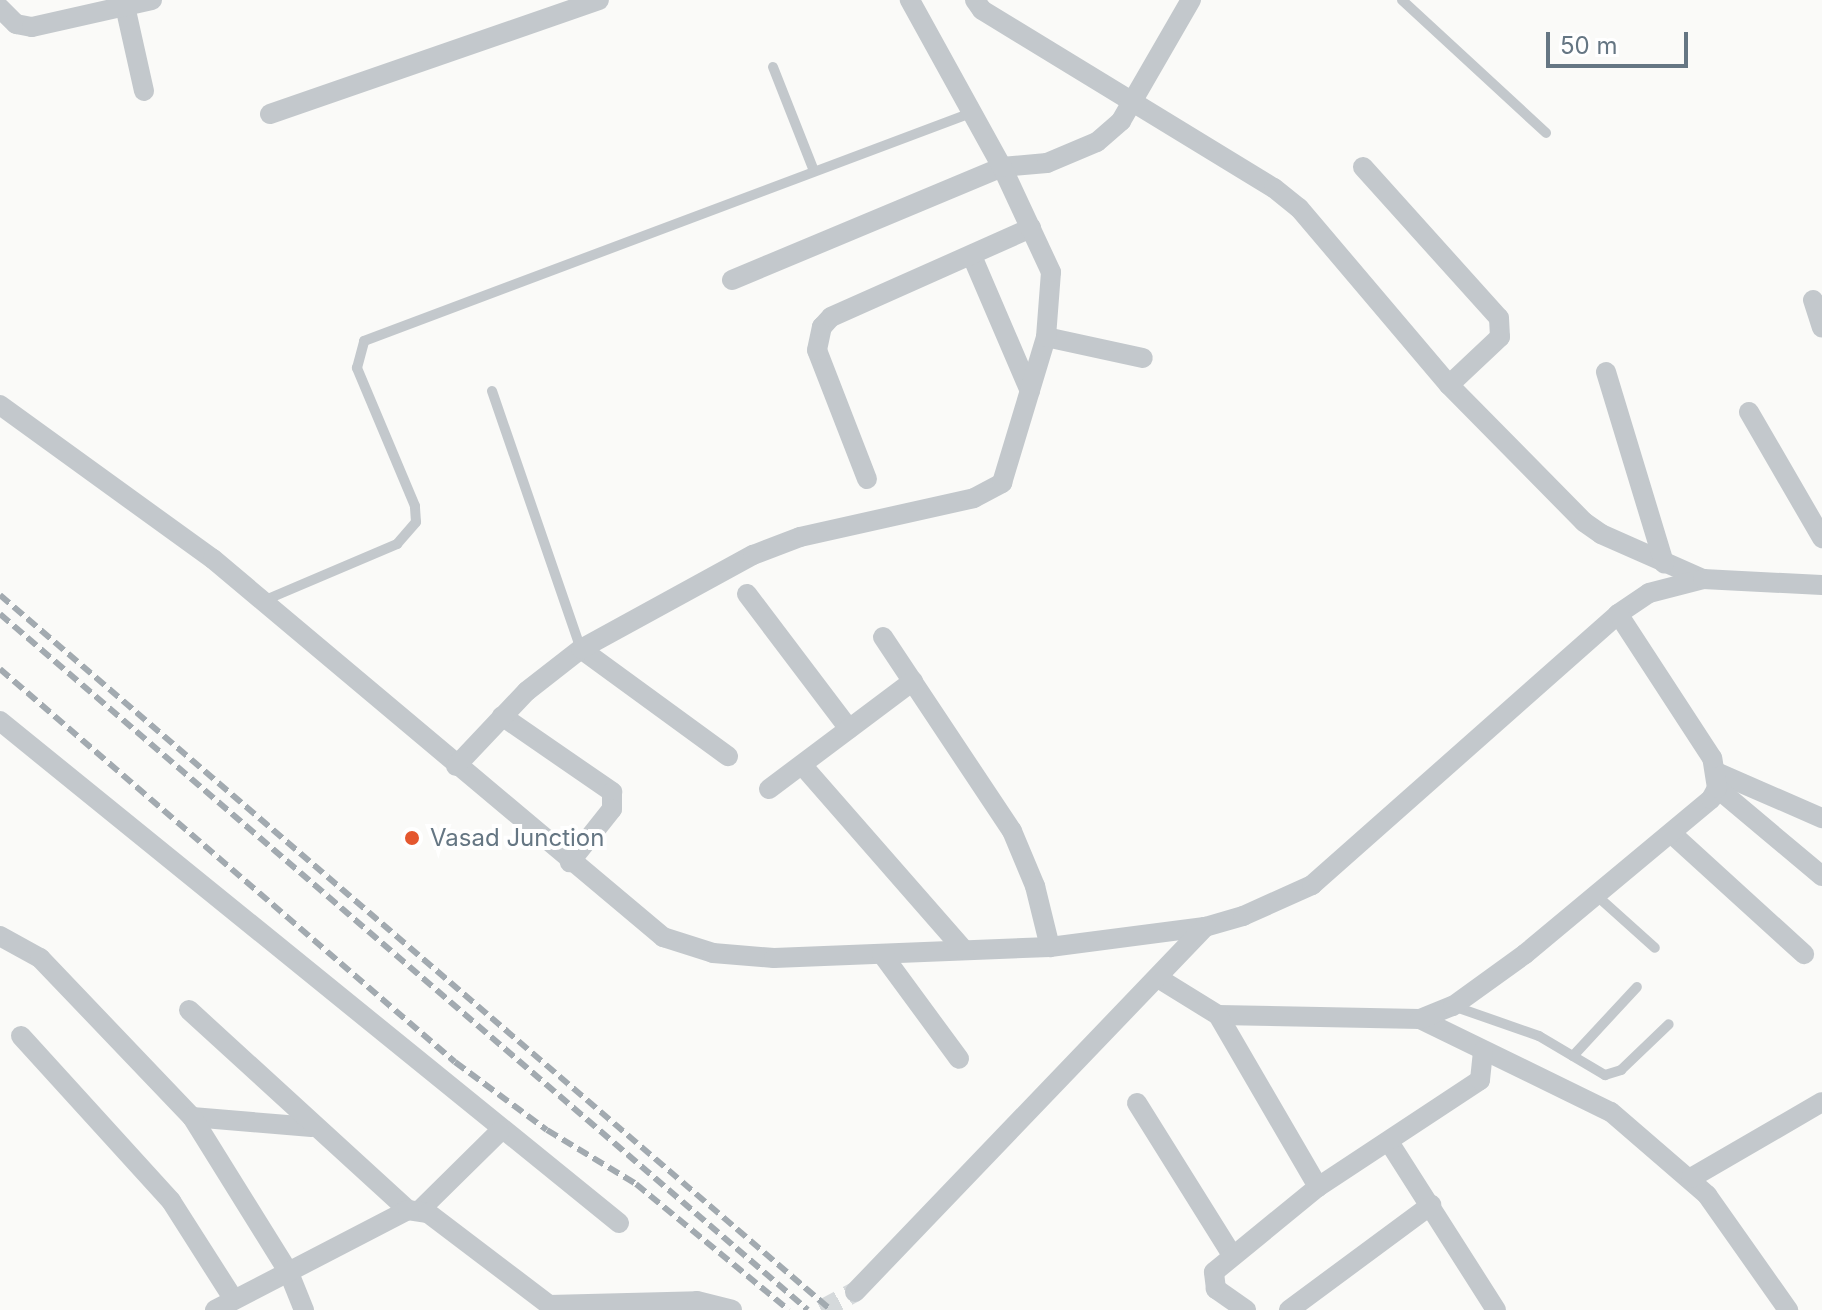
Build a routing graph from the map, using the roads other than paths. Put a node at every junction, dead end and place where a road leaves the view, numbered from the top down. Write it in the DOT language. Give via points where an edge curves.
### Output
graph roads {
  1 [pos="152,0"];
  2 [pos="599,0"];
  3 [pos="910,0"];
  4 [pos="1191,0"];
  5 [pos="1402,0"];
  6 [pos="975,3"];
  7 [pos="125,6"];
  8 [pos="0,8"];
  9 [pos="773,67"];
  10 [pos="144,91"];
  11 [pos="1132,101"];
  12 [pos="971,113"];
  13 [pos="270,114"];
  14 [pos="1546,133"];
  15 [pos="1002,167"];
  16 [pos="1363,167"];
  17 [pos="814,171"];
  18 [pos="1031,228"];
  19 [pos="972,256"];
  20 [pos="732,280"];
  21 [pos="1813,300"];
  22 [pos="1822,328"];
  23 [pos="1046,337"];
  24 [pos="1143,358"];
  25 [pos="1606,372"];
  26 [pos="1449,385"];
  27 [pos="492,391"];
  28 [pos="1030,391"];
  29 [pos="0,405"];
  30 [pos="1749,412"];
  31 [pos="867,479"];
  32 [pos="1822,538"];
  33 [pos="1664,563"];
  34 [pos="1703,579"];
  35 [pos="1822,585"];
  36 [pos="747,594"];
  37 [pos="263,601"];
  38 [pos="1618,614"];
  39 [pos="883,637"];
  40 [pos="581,649"];
  41 [pos="913,681"];
  42 [pos="502,716"];
  43 [pos="0,721"];
  44 [pos="849,729"];
  45 [pos="728,756"];
  46 [pos="802,765"];
  47 [pos="456,766"];
  48 [pos="1717,780"];
  49 [pos="769,789"];
  50 [pos="1822,818"];
  51 [pos="1671,833"];
  52 [pos="570,862"];
  53 [pos="1822,876"];
  54 [pos="1596,895"];
  55 [pos="1205,927"];
  56 [pos="0,936"];
  57 [pos="1050,947"];
  58 [pos="1655,948"];
  59 [pos="964,950"];
  60 [pos="882,954"];
  61 [pos="1804,954"];
  62 [pos="1158,978"];
  63 [pos="1637,987"];
  64 [pos="1453,1006"];
  65 [pos="189,1010"];
  66 [pos="1218,1015"];
  67 [pos="1420,1019"];
  68 [pos="1669,1024"];
  69 [pos="21,1036"];
  70 [pos="1483,1051"];
  71 [pos="1573,1056"];
  72 [pos="959,1059"];
  73 [pos="1822,1102"];
  74 [pos="1137,1103"];
  75 [pos="192,1117"];
  76 [pos="312,1127"];
  77 [pos="500,1131"];
  78 [pos="1389,1142"];
  79 [pos="1691,1178"];
  80 [pos="1318,1187"];
  81 [pos="1431,1205"];
  82 [pos="414,1210"];
  83 [pos="619,1223"];
  84 [pos="1232,1255"];
  85 [pos="289,1273"];
  86 [pos="855,1292"];
  87 [pos="234,1300"];
  88 [pos="215,1310"];
  89 [pos="304,1310"];
  90 [pos="732,1310"];
  91 [pos="1246,1310"];
  92 [pos="1289,1310"];
  93 [pos="1496,1310"];
  94 [pos="1788,1310"];
  1 -- 7 [label="street"];
  2 -- 13 [label="street"];
  3 -- 12 [label="street"];
  4 -- 11 [label="street"];
  5 -- 14 [label="lane"];
  6 -- 11 [label="street"];
  7 -- 8 [label="street" via="32,27 16,24"];
  7 -- 10 [label="street"];
  9 -- 17 [label="lane"];
  11 -- 15 [label="street" via="1121,121 1097,142 1047,163"];
  11 -- 26 [label="street" via="1299,208"];
  12 -- 15 [label="street"];
  12 -- 17 [label="lane"];
  15 -- 18 [label="street"];
  15 -- 20 [label="street"];
  16 -- 26 [label="street" via="1499,318 1500,337"];
  17 -- 37 [label="lane" via="364,341 357,368 415,506 416,522 397,544"];
  18 -- 19 [label="street"];
  18 -- 23 [label="street" via="1051,272"];
  19 -- 28 [label="street"];
  19 -- 31 [label="street" via="831,317 822,327 817,350"];
  21 -- 22 [label="street"];
  23 -- 24 [label="street"];
  23 -- 28 [label="street"];
  25 -- 33 [label="street"];
  26 -- 33 [label="street" via="1584,522"];
  27 -- 40 [label="lane"];
  28 -- 40 [label="street" via="1010,468 991,491 776,544"];
  29 -- 37 [label="street"];
  30 -- 32 [label="street"];
  33 -- 34 [label="street"];
  34 -- 35 [label="street"];
  34 -- 38 [label="street" via="1672,583"];
  36 -- 44 [label="street"];
  37 -- 47 [label="street"];
  38 -- 48 [label="street"];
  38 -- 55 [label="street" via="1312,885"];
  39 -- 41 [label="street"];
  40 -- 42 [label="street"];
  40 -- 45 [label="street"];
  41 -- 44 [label="street"];
  41 -- 57 [label="street" via="1012,831 1035,886"];
  42 -- 47 [label="street"];
  42 -- 52 [label="street" via="612,792 612,809"];
  43 -- 77 [label="street"];
  44 -- 46 [label="street"];
  46 -- 49 [label="street"];
  46 -- 59 [label="street"];
  47 -- 52 [label="street"];
  48 -- 50 [label="street"];
  48 -- 51 [label="street"];
  48 -- 53 [label="street"];
  51 -- 54 [label="street"];
  51 -- 61 [label="street"];
  52 -- 60 [label="street" via="663,937 686,947 774,958"];
  54 -- 58 [label="lane"];
  54 -- 64 [label="street"];
  55 -- 57 [label="street"];
  55 -- 62 [label="street"];
  56 -- 75 [label="street" via="40,958"];
  57 -- 59 [label="street"];
  59 -- 60 [label="street"];
  60 -- 72 [label="street"];
  62 -- 66 [label="street"];
  62 -- 86 [label="street"];
  63 -- 71 [label="lane"];
  64 -- 67 [label="street"];
  64 -- 71 [label="lane" via="1539,1036"];
  65 -- 76 [label="street"];
  66 -- 67 [label="street"];
  66 -- 80 [label="street"];
  67 -- 70 [label="street"];
  68 -- 71 [label="lane" via="1614,1074 1595,1072"];
  69 -- 87 [label="street" via="171,1201"];
  70 -- 78 [label="street" via="1480,1080"];
  70 -- 79 [label="street" via="1611,1112"];
  73 -- 79 [label="street"];
  74 -- 84 [label="street"];
  75 -- 76 [label="street"];
  75 -- 85 [label="street"];
  76 -- 82 [label="street"];
  77 -- 82 [label="street"];
  77 -- 83 [label="street"];
  78 -- 80 [label="street"];
  78 -- 81 [label="street"];
  79 -- 94 [label="street" via="1763,1268"];
  80 -- 84 [label="street"];
  81 -- 92 [label="street"];
  81 -- 93 [label="street"];
  82 -- 85 [label="street"];
  82 -- 90 [label="street" via="549,1305 697,1301"];
  84 -- 91 [label="street" via="1212,1281"];
  85 -- 87 [label="street"];
  85 -- 89 [label="street"];
  87 -- 88 [label="street"];
}
